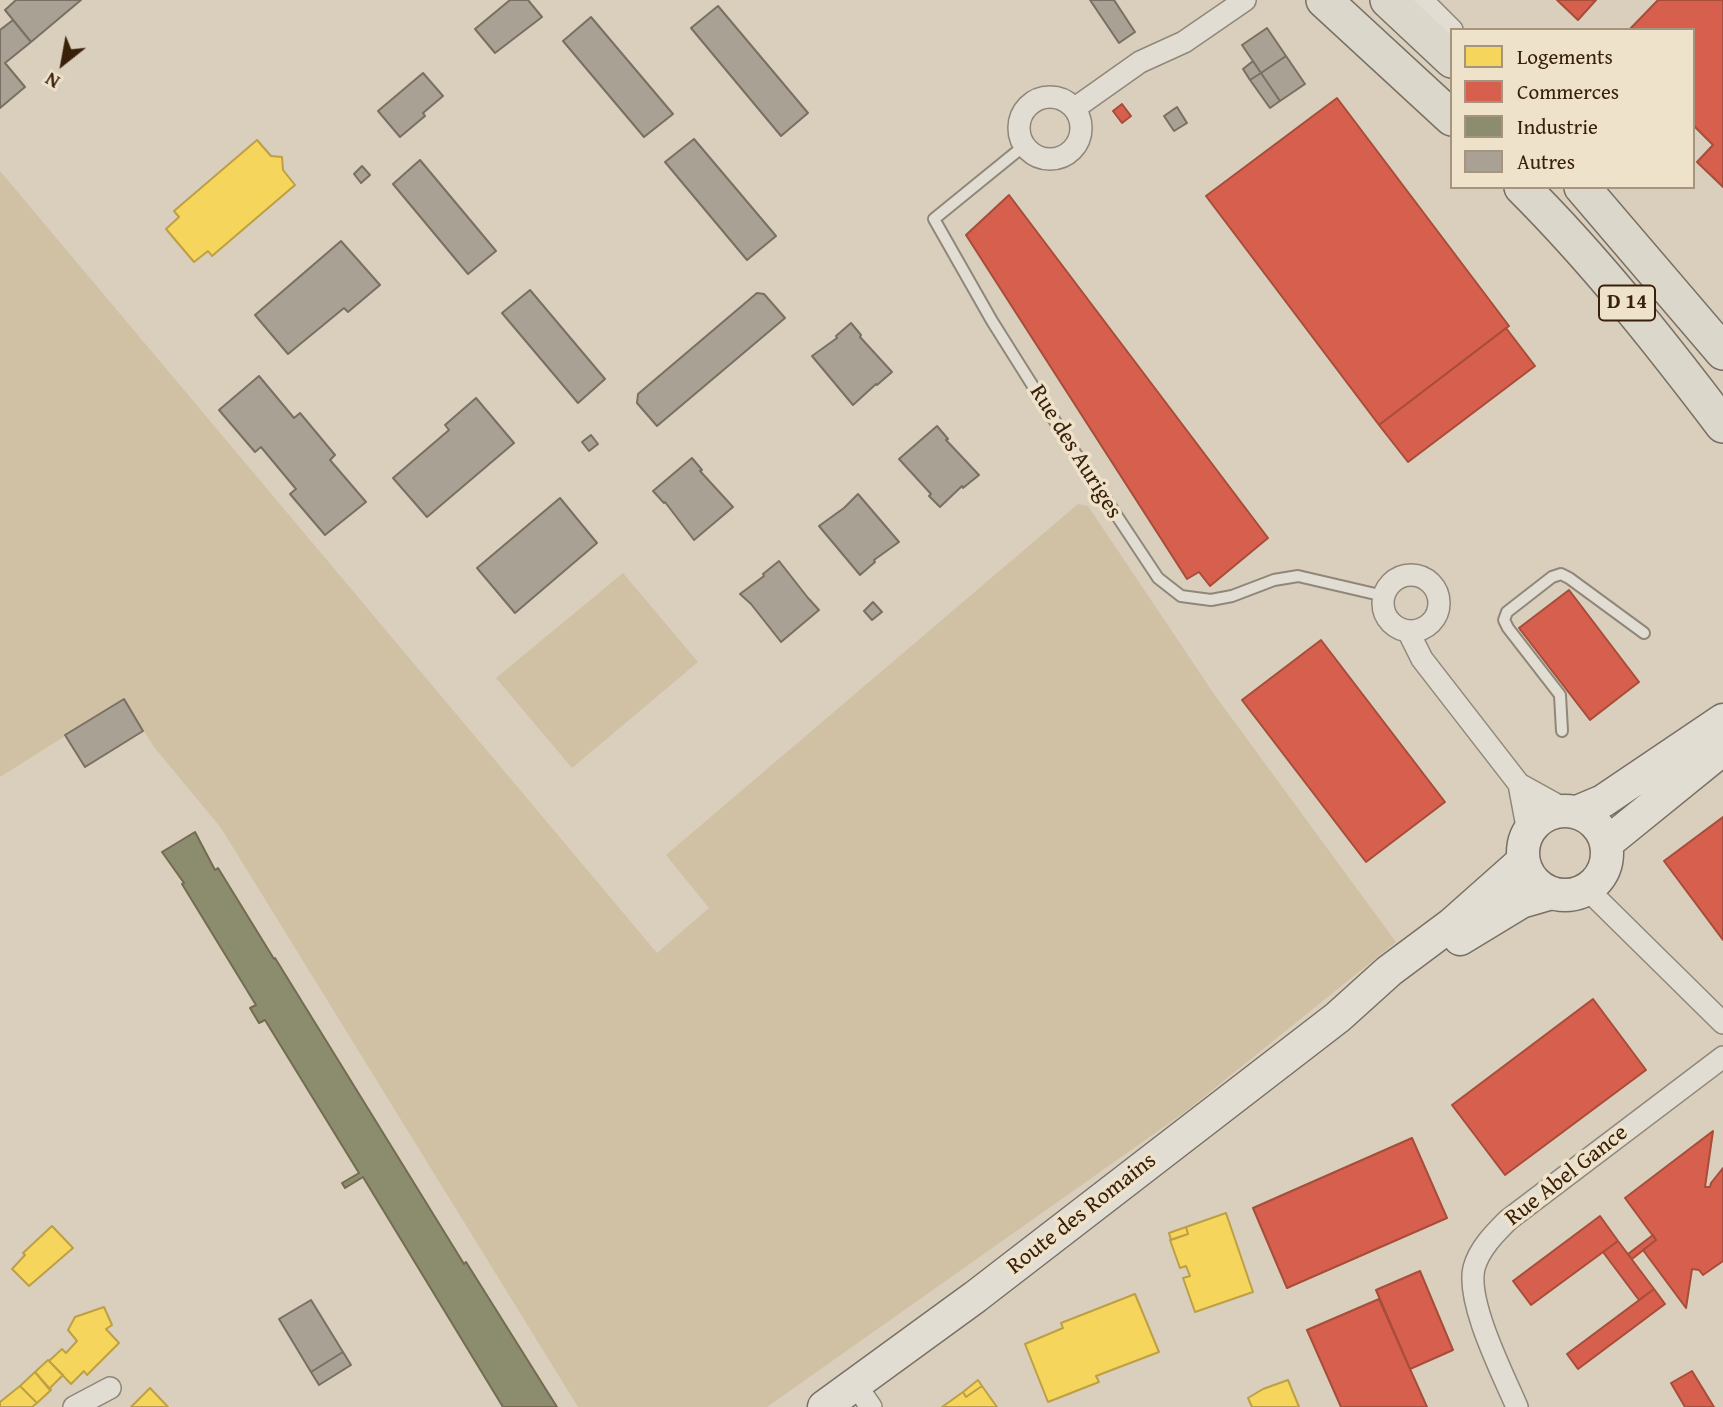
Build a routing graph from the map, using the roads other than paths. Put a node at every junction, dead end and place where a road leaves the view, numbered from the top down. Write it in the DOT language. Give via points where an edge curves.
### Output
graph roads {
  1 [pos="1245,0"];
  2 [pos="1324,0"];
  3 [pos="1388,0"];
  4 [pos="1423,0"];
  5 [pos="1450,28"];
  6 [pos="1450,58"];
  7 [pos="1075,107"];
  8 [pos="1450,116"];
  9 [pos="1025,145"];
  10 [pos="1524,189"];
  11 [pos="1584,189"];
  12 [pos="1723,352"];
  13 [pos="1723,425"];
  14 [pos="1384,596"];
  15 [pos="1408,631"];
  16 [pos="1644,633"];
  17 [pos="1723,720"];
  18 [pos="1562,732"];
  19 [pos="1723,749"];
  20 [pos="1519,784"];
  21 [pos="1572,811"];
  22 [pos="1607,843"];
  23 [pos="1526,847"];
  24 [pos="1588,890"];
  25 [pos="1552,894"];
  26 [pos="1338,1017"];
  27 [pos="1723,1023"];
  28 [pos="1723,1057"];
  29 [pos="110,1388"];
  30 [pos="863,1395"];
  31 [pos="74,1407"];
  32 [pos="824,1407"];
  33 [pos="1517,1407"];
  1 -- 7 [label="street"];
  2 -- 8 [label="main road"];
  3 -- 6 [label="main road"];
  4 -- 5 [label="street"];
  7 -- 9 [label="street" via="1057,97 1036,100 1019,125"];
  7 -- 9 [label="street" via="1081,134 1071,151 1062,157 1041,158"];
  9 -- 14 [label="lane, Rue des Auriges" via="934,219 992,321 1158,578 1181,596 1211,600 1298,576"];
  10 -- 13 [label="main road, D 14" via="1650,330"];
  11 -- 12 [label="main road, D 14"];
  14 -- 15 [label="street" via="1386,615"];
  14 -- 15 [label="street" via="1394,581 1409,575 1433,586 1439,602 1433,620"];
  15 -- 20 [label="street" via="1422,659"];
  16 -- 18 [label="lane" via="1560,574 1507,612 1508,628 1560,695"];
  17 -- 21 [label="street, Route des Romains" via="1603,801"];
  19 -- 22 [label="street"];
  20 -- 21 [label="street"];
  20 -- 23 [label="street"];
  21 -- 22 [label="street" via="1591,818"];
  21 -- 23 [label="street, Route des Romains" via="1538,820"];
  22 -- 24 [label="street" via="1605,869"];
  23 -- 25 [label="street" via="1529,876"];
  23 -- 26 [label="street, Route des Romains" via="1452,924"];
  24 -- 25 [label="street, Route des Romains"];
  24 -- 27 [label="street"];
  25 -- 26 [label="street, Route des Romains" via="1521,902 1475,928 1404,980"];
  26 -- 30 [label="street, Route des Romains" via="975,1297"];
  28 -- 33 [label="street, Rue Abel Gance" via="1491,1237 1474,1266 1472,1285 1486,1335"];
  29 -- 31 [label="street"];
  30 -- 32 [label="street, Route des Romains"];
}
